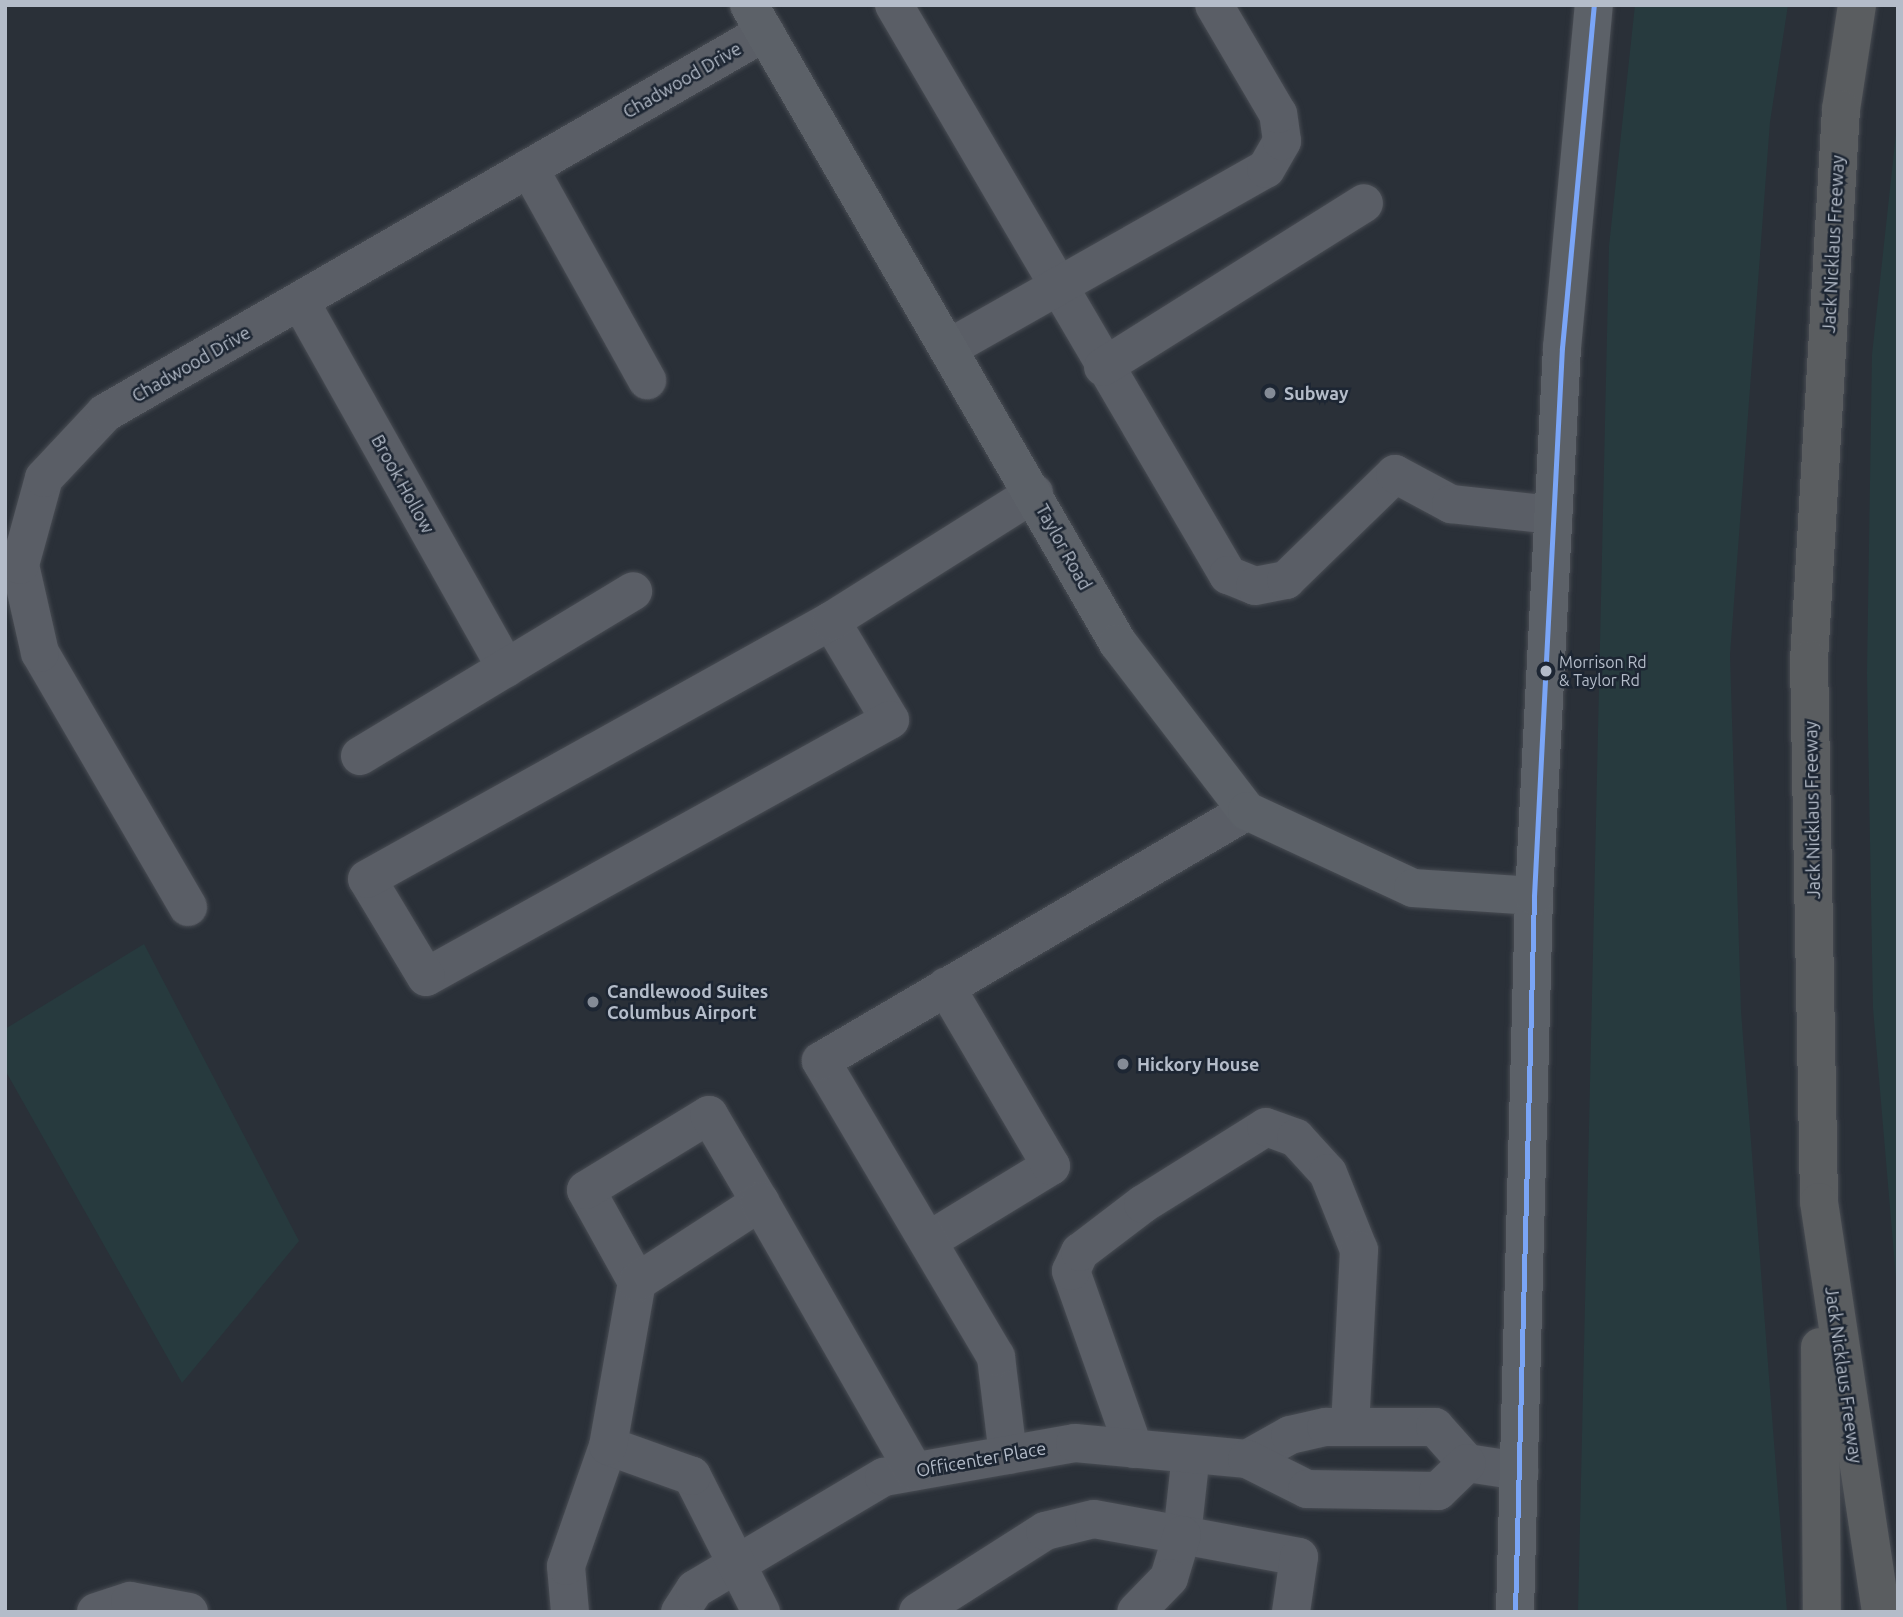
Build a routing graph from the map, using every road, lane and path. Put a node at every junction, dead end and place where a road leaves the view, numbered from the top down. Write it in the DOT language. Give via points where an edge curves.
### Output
graph roads {
  1 [pos="894,5"];
  2 [pos="1214,5"];
  3 [pos="1594,5"];
  4 [pos="1857,5"];
  5 [pos="757,19"];
  6 [pos="529,168"];
  7 [pos="1363,203"];
  8 [pos="1055,288"];
  9 [pos="300,301"];
  10 [pos="949,348"];
  11 [pos="1103,367"];
  12 [pos="647,380"];
  13 [pos="1034,493"];
  14 [pos="1553,515"];
  15 [pos="633,591"];
  16 [pos="831,621"];
  17 [pos="506,668"];
  18 [pos="360,756"];
  19 [pos="1247,811"];
  20 [pos="1534,896"];
  21 [pos="188,907"];
  22 [pos="946,988"];
  23 [pos="760,1202"];
  24 [pos="1819,1202"];
  25 [pos="928,1241"];
  26 [pos="637,1282"];
  27 [pos="1350,1427"];
  28 [pos="608,1446"];
  29 [pos="1134,1448"];
  30 [pos="1191,1454"];
  31 [pos="1008,1455"];
  32 [pos="1247,1459"];
  33 [pos="1466,1463"];
  34 [pos="914,1471"];
  35 [pos="1519,1471"];
  36 [pos="1182,1535"];
  37 [pos="738,1560"];
  38 [pos="567,1611"];
  39 [pos="96,1612"];
  40 [pos="189,1612"];
  41 [pos="680,1612"];
  42 [pos="761,1612"];
  43 [pos="918,1612"];
  44 [pos="1136,1612"];
  45 [pos="1291,1612"];
  46 [pos="1515,1612"];
  47 [pos="1822,1612"];
  48 [pos="1881,1612"];
  1 -- 8 [label="street"];
  2 -- 8 [label="street" via="1278,114 1282,141 1266,169"];
  3 -- 14 [label="main road" via="1562,348"];
  4 -- 24 [label="highway, Jack Nicklaus Freeway" via="1840,109 1809,660"];
  5 -- 6 [label="street, Chadwood Drive"];
  5 -- 10 [label="main road, Taylor Road"];
  6 -- 9 [label="street, Chadwood Drive"];
  6 -- 12 [label="street"];
  7 -- 11 [label="street"];
  8 -- 10 [label="street"];
  8 -- 11 [label="street"];
  9 -- 17 [label="street, Brook Hollow"];
  9 -- 21 [label="street, Chadwood Drive" via="106,414 44,478 20,565 40,653"];
  10 -- 13 [label="main road, Taylor Road"];
  11 -- 14 [label="street" via="1228,575 1255,586 1286,580 1395,474 1451,504"];
  13 -- 16 [label="street"];
  13 -- 19 [label="main road, Taylor Road" via="1118,643"];
  14 -- 20 [label="main road"];
  15 -- 17 [label="street"];
  16 -- 16 [label="street" via="367,879 426,978 890,720"];
  17 -- 18 [label="street"];
  19 -- 20 [label="main road, Taylor Road" via="1413,888"];
  19 -- 22 [label="street"];
  20 -- 35 [label="main road"];
  22 -- 25 [label="street" via="1051,1166"];
  22 -- 25 [label="street" via="821,1060"];
  23 -- 26 [label="street"];
  23 -- 26 [label="street" via="709,1115 586,1190"];
  23 -- 34 [label="street"];
  24 -- 47 [label="highway"];
  24 -- 48 [label="highway, Jack Nicklaus Freeway"];
  25 -- 31 [label="street" via="996,1357"];
  26 -- 28 [label="street"];
  27 -- 29 [label="street" via="1359,1250 1328,1173 1296,1138 1266,1127 1080,1252 1072,1271"];
  27 -- 32 [label="street" via="1290,1435"];
  27 -- 33 [label="street" via="1435,1427"];
  28 -- 37 [label="street" via="692,1476"];
  28 -- 38 [label="street" via="566,1566"];
  29 -- 30 [label="street, Officenter Place"];
  29 -- 31 [label="street, Officenter Place" via="1075,1443"];
  30 -- 32 [label="street, Officenter Place"];
  30 -- 36 [label="street"];
  31 -- 34 [label="street, Officenter Place"];
  32 -- 33 [label="street, Officenter Place" via="1307,1489 1438,1491"];
  33 -- 35 [label="street"];
  34 -- 37 [label="street, Officenter Place" via="884,1476"];
  35 -- 46 [label="main road"];
  36 -- 43 [label="street" via="1094,1519 1045,1531"];
  36 -- 44 [label="street" via="1170,1578"];
  36 -- 45 [label="street" via="1299,1557"];
  37 -- 41 [label="street, Officenter Place" via="695,1588"];
  37 -- 42 [label="street"];
  39 -- 40 [label="street" via="130,1601"];
}
